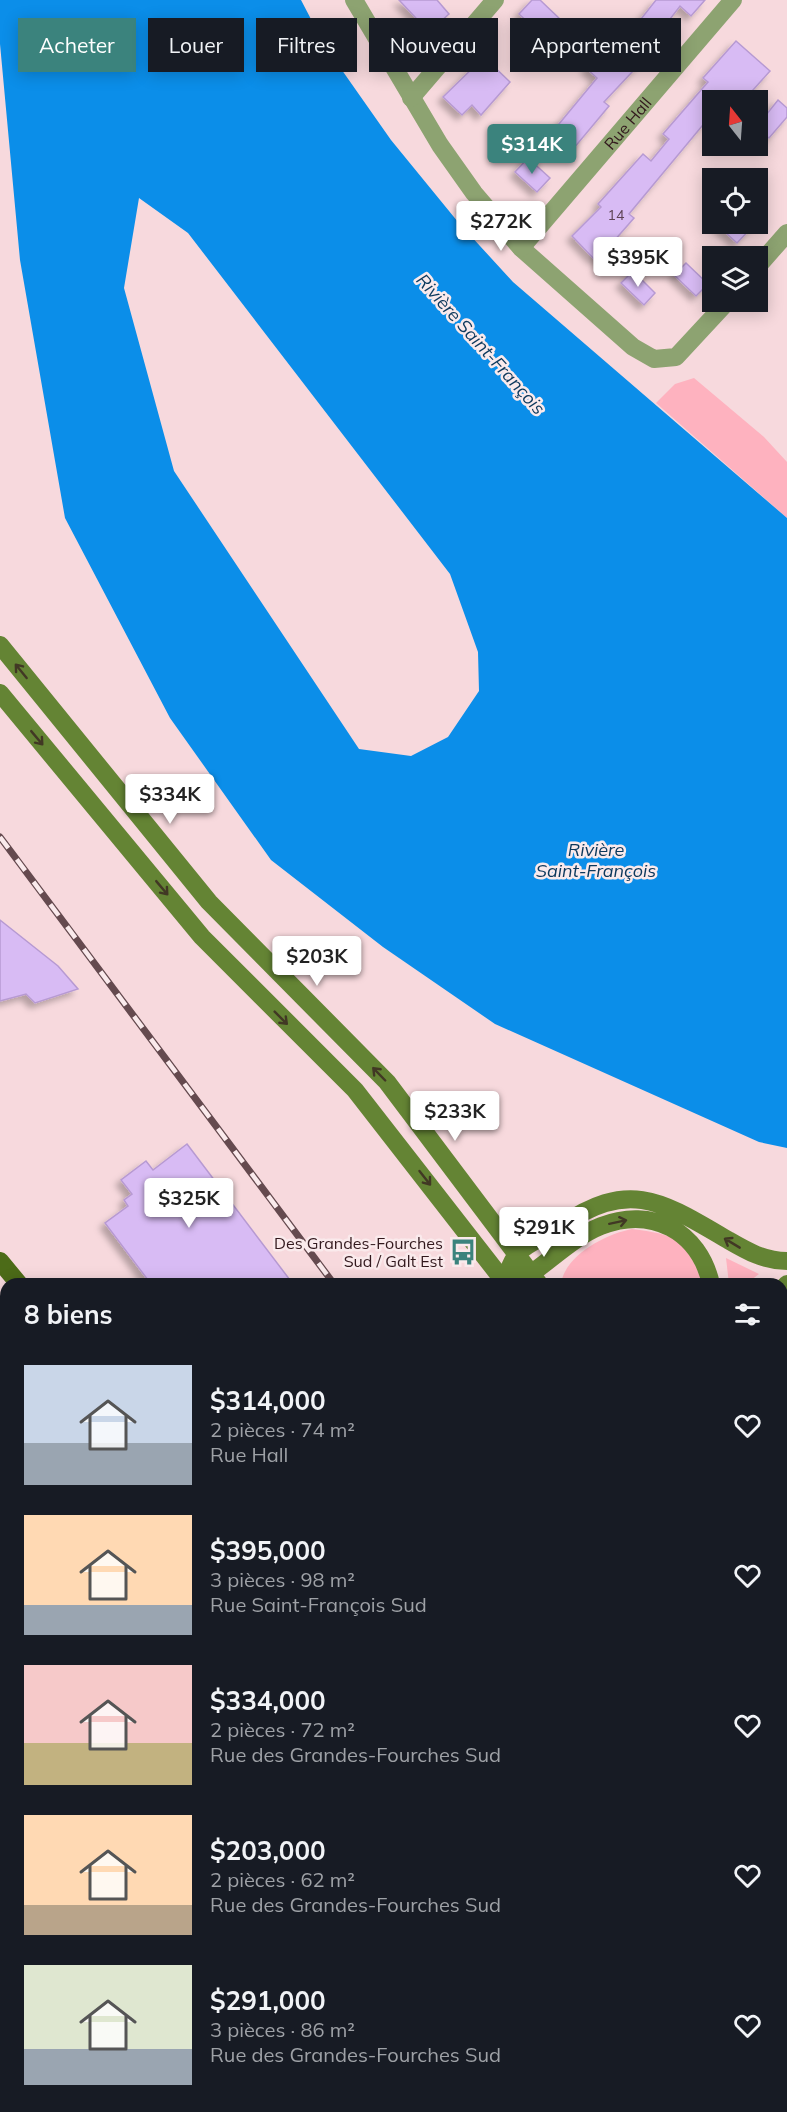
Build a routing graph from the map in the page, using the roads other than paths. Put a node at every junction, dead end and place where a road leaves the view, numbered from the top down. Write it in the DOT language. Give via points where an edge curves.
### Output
graph roads {
  1 [pos="354,0"];
  2 [pos="495,0"];
  3 [pos="733,0"];
  4 [pos="411,98"];
  5 [pos="787,233"];
  6 [pos="520,248"];
  7 [pos="768,255"];
  8 [pos="717,312"];
  9 [pos="0,645"];
  10 [pos="0,693"];
  11 [pos="518,1253"];
  12 [pos="0,1261"];
  13 [pos="787,1261"];
  14 [pos="14,1278"];
  15 [pos="501,1278"];
  16 [pos="507,1278"];
  17 [pos="535,1278"];
  18 [pos="709,1278"];
  1 -- 4 [label="street"];
  2 -- 4 [label="street"];
  3 -- 6 [label="street, Rue Hall"];
  4 -- 6 [label="street" via="474,193"];
  5 -- 7 [label="street"];
  6 -- 8 [label="street" via="633,347 654,359 676,357"];
  11 -- 9 [label="main road, one-way" via="387,1082 209,902"];
  10 -- 15 [label="main road, one-way" via="202,937 355,1090"];
  13 -- 11 [label="main road, one-way" via="761,1257 672,1207 639,1199 595,1205"];
  11 -- 16 [label="main road"];
  11 -- 17 [label="main road"];
  12 -- 14 [label="main road"];
  17 -- 18 [label="main road, one-way" via="582,1236 600,1226 649,1219 678,1230 690,1241"];
}
